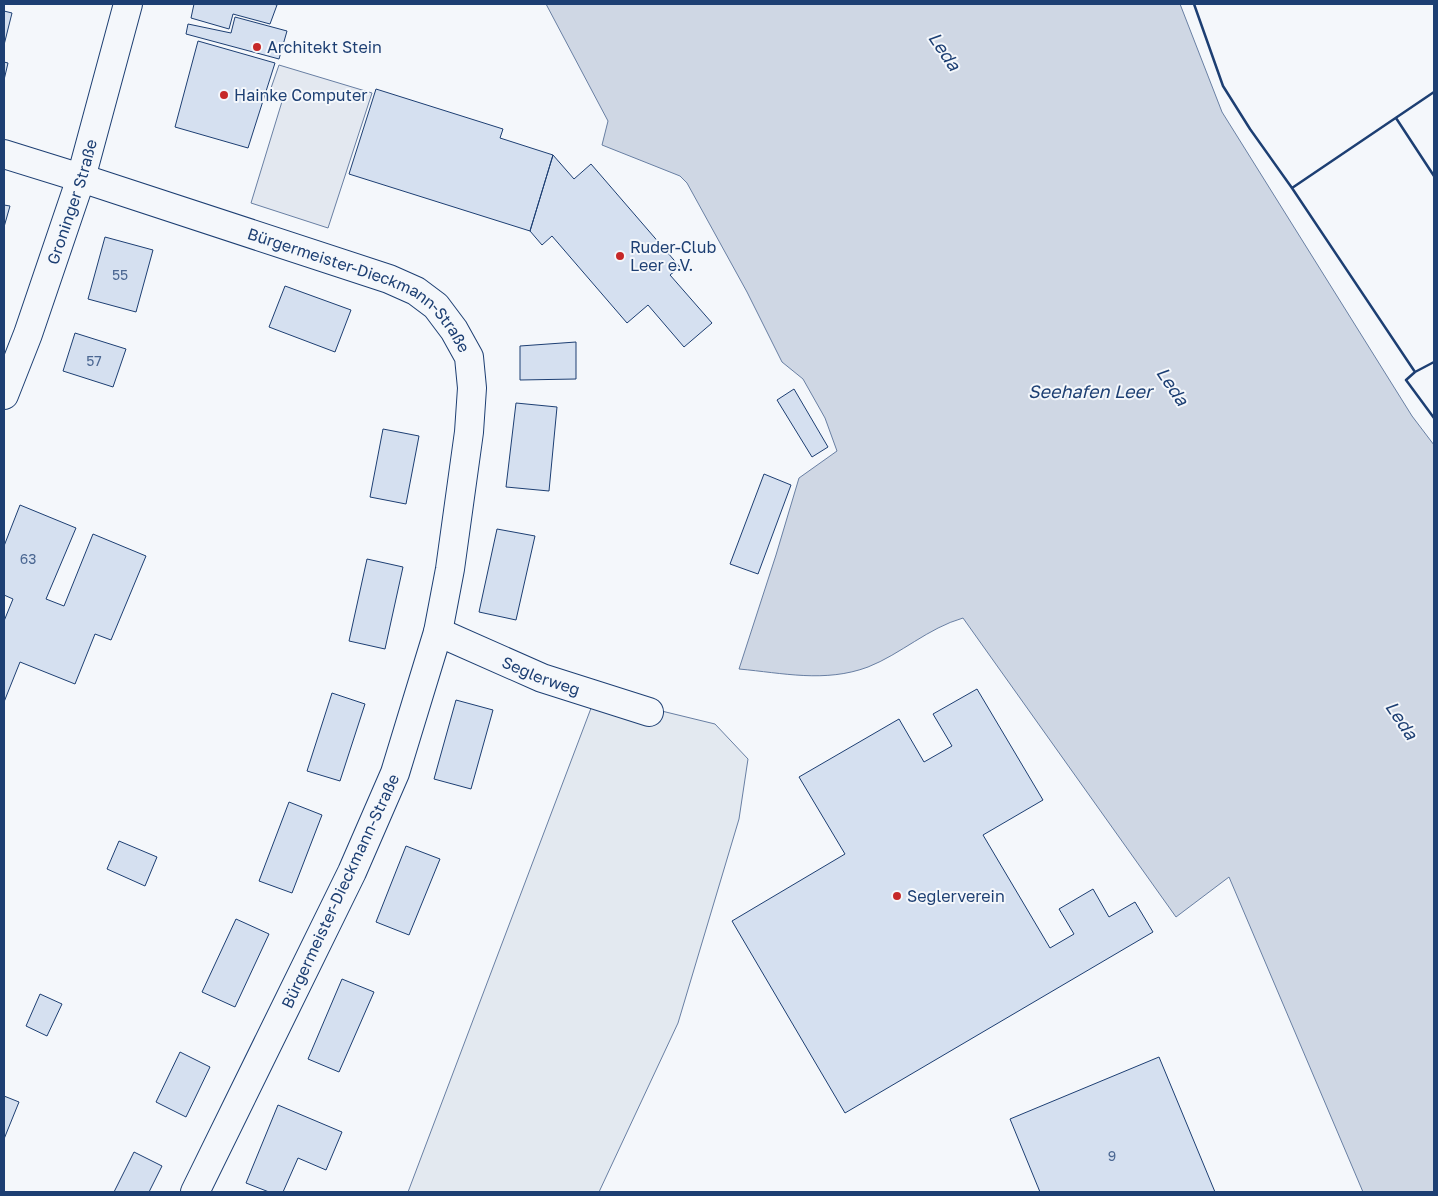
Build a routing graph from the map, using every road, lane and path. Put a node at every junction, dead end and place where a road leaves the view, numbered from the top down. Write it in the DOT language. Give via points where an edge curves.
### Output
graph roads {
  1 [pos="128,4"];
  2 [pos="4,154"];
  3 [pos="81,178"];
  4 [pos="4,395"];
  5 [pos="438,632"];
  6 [pos="649,712"];
  7 [pos="195,1192"];
  1 -- 3 [label="street, Groninger Straße"];
  2 -- 3 [label="street, Bürgermeister-Dieckmann-Straße"];
  3 -- 4 [label="street, Groninger Straße"];
  3 -- 5 [label="street, Bürgermeister-Dieckmann-Straße" via="389,279 436,306 469,357 472,388 462,486"];
  5 -- 6 [label="street, Seglerweg" via="542,678"];
  5 -- 7 [label="street, Bürgermeister-Dieckmann-Straße" via="395,773 352,872"];
}
